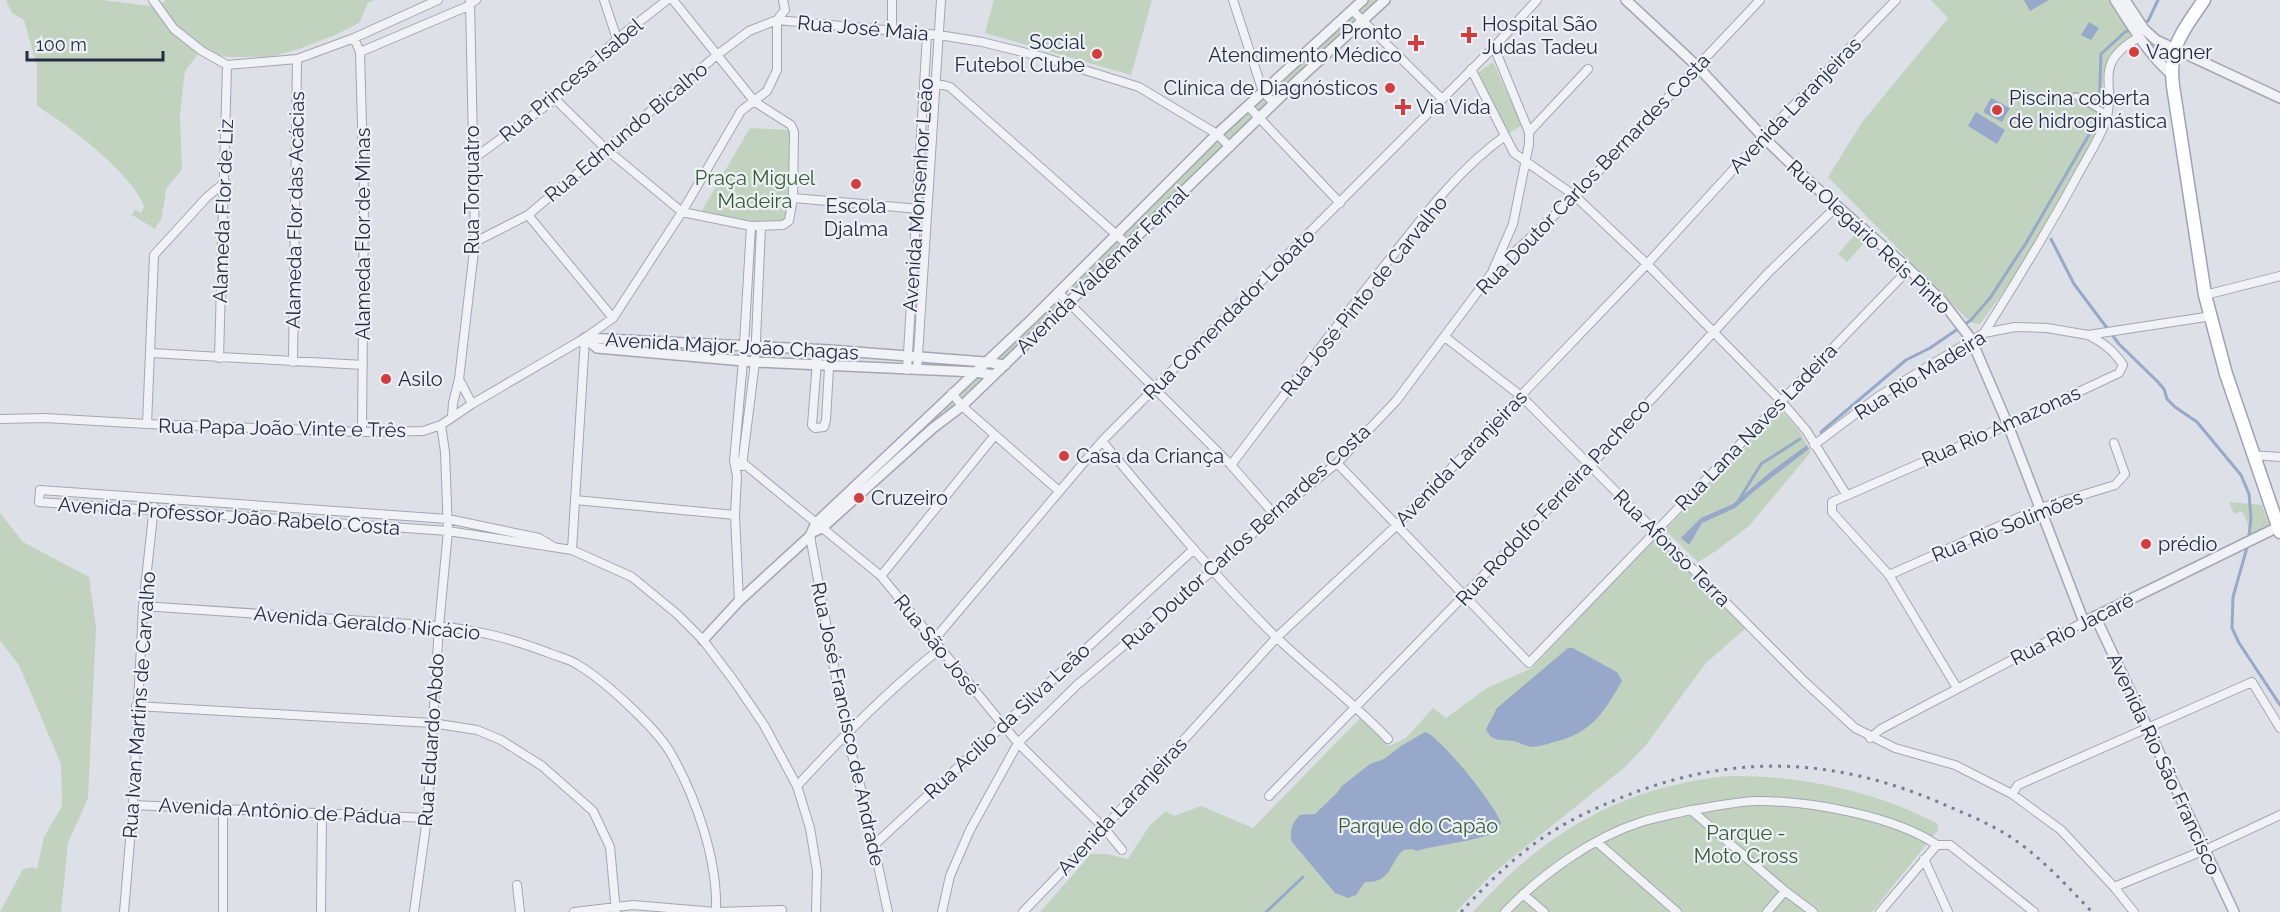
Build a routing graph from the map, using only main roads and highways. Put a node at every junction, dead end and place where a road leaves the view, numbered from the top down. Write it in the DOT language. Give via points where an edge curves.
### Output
graph roads {
  1 [pos="2204,0"];
  2 [pos="2279,530"];
  1 -- 2 [label="main road" via="2174,47 2171,74 2205,295 2226,374"];
}
